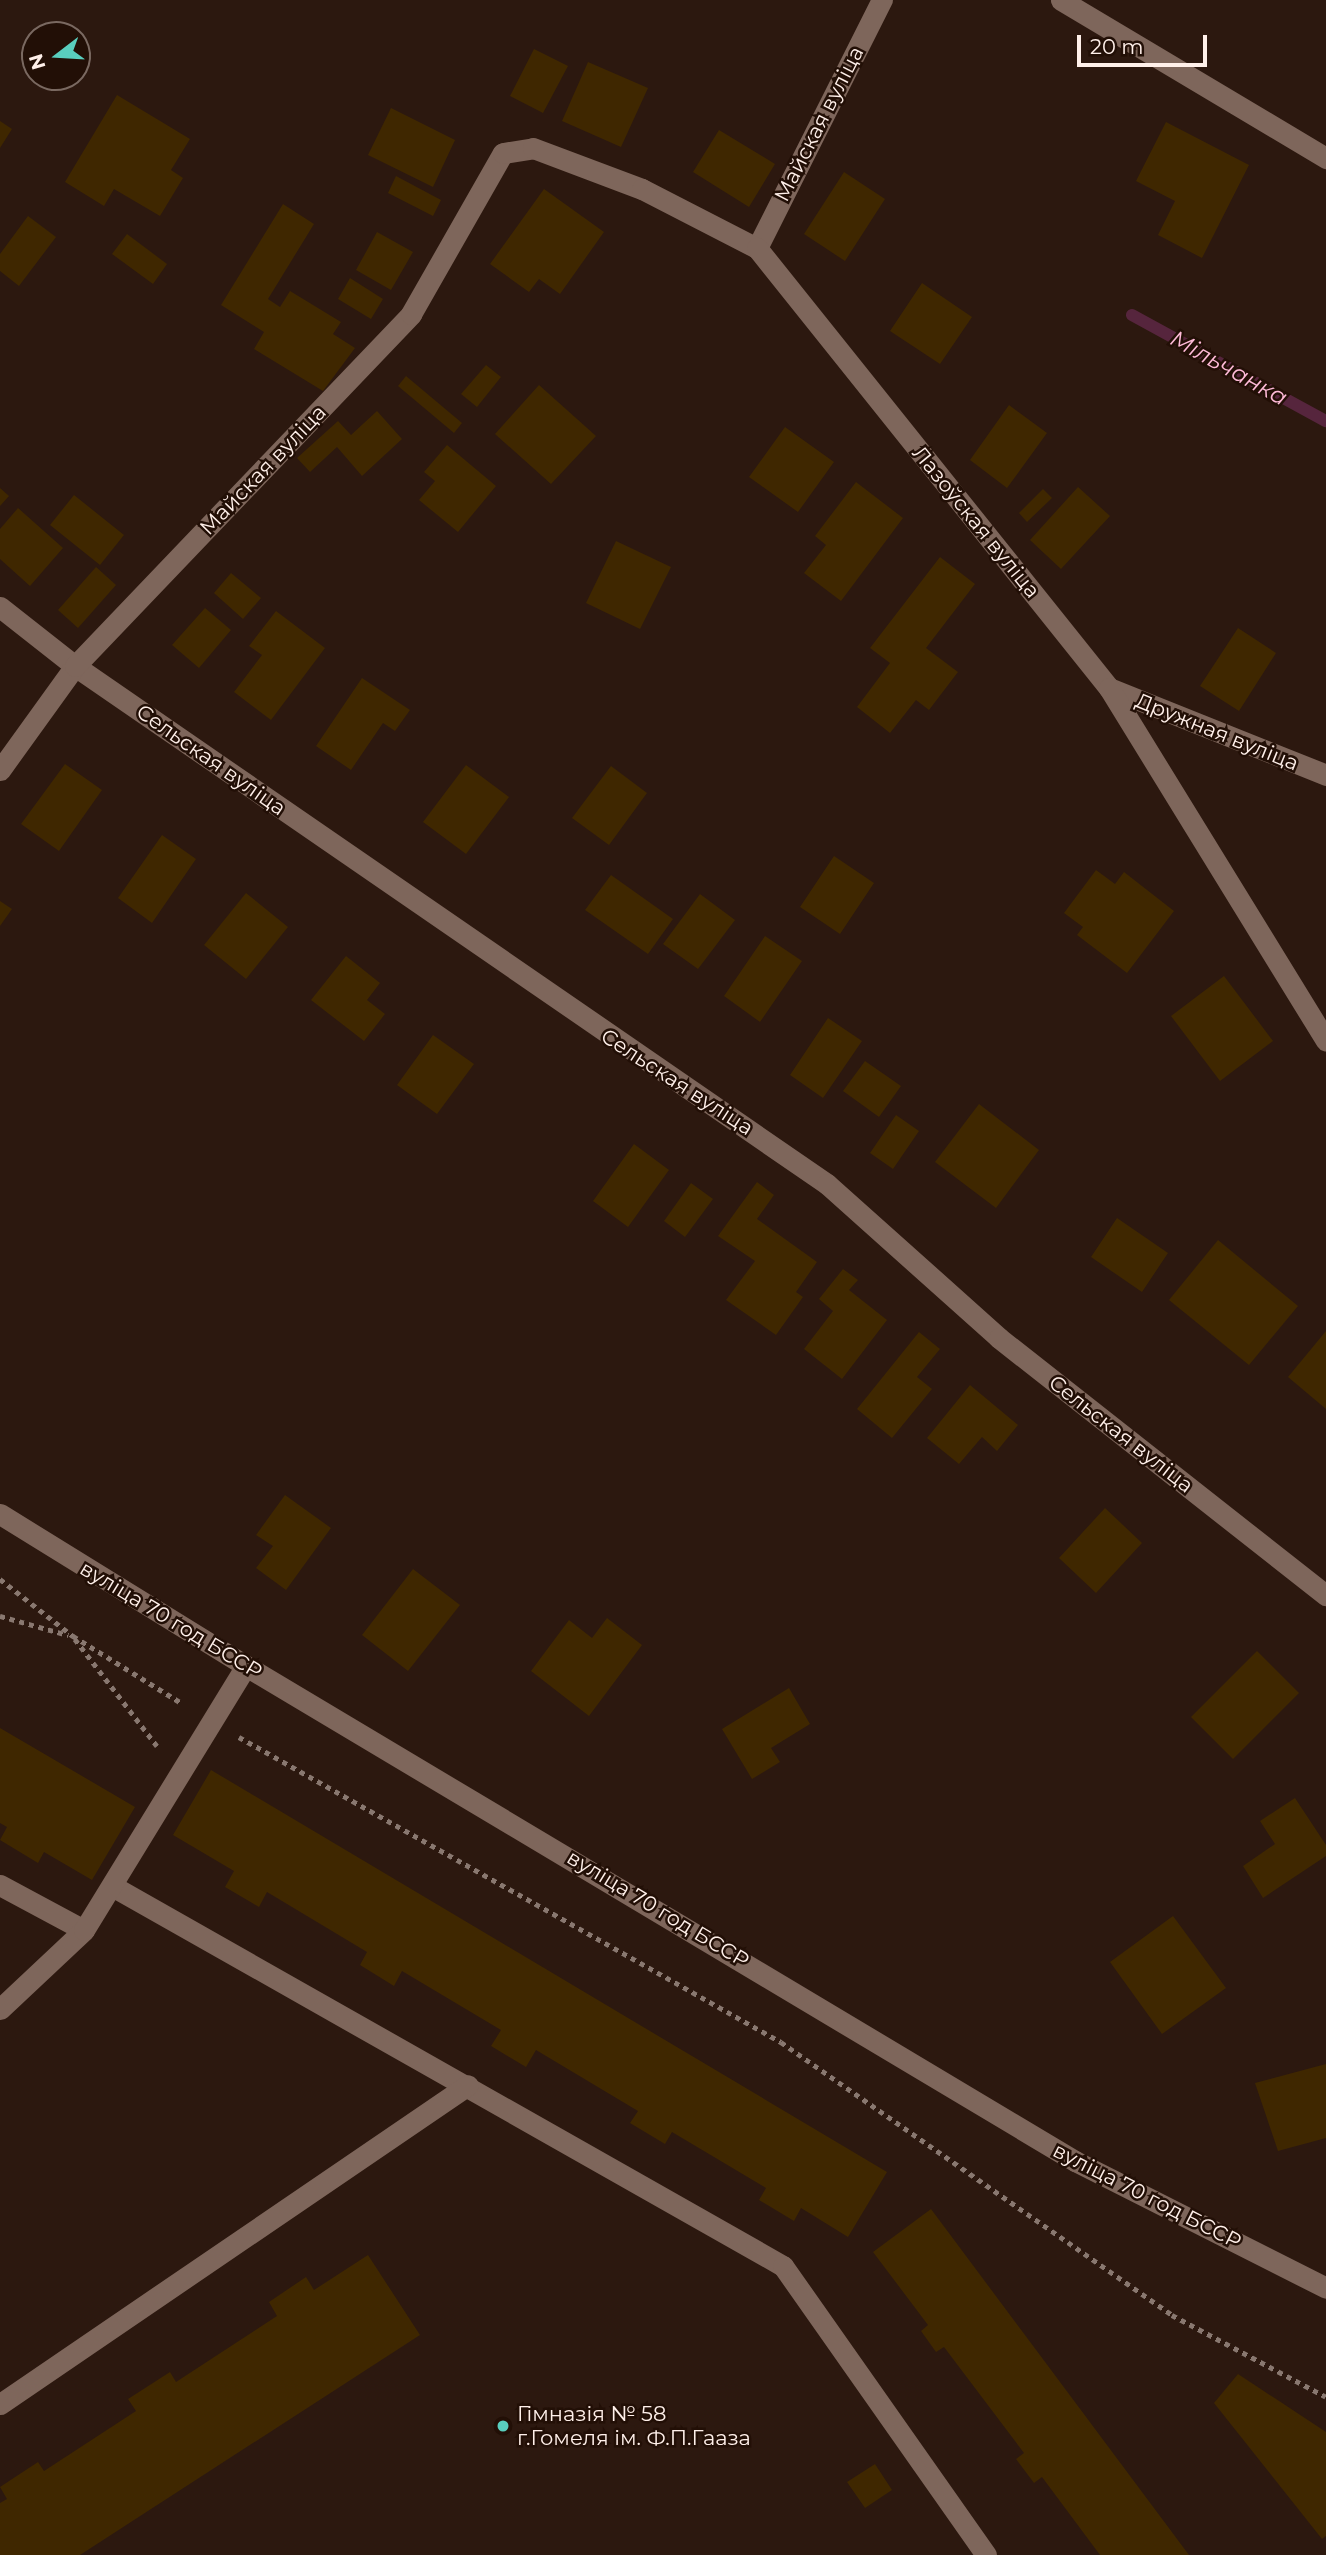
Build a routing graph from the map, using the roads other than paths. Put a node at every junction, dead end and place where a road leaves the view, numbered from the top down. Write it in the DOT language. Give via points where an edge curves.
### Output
graph roads {
  1 [pos="882,0"];
  2 [pos="1061,0"];
  3 [pos="503,153"];
  4 [pos="1326,158"];
  5 [pos="757,248"];
  6 [pos="0,607"];
  7 [pos="75,666"];
  8 [pos="1109,688"];
  9 [pos="0,770"];
  10 [pos="1326,775"];
  11 [pos="1326,1041"];
  12 [pos="0,1514"];
  13 [pos="1326,1595"];
  14 [pos="246,1666"];
  15 [pos="0,1885"];
  16 [pos="114,1886"];
  17 [pos="84,1930"];
  18 [pos="0,2009"];
  19 [pos="468,2085"];
  20 [pos="1326,2288"];
  21 [pos="0,2404"];
  22 [pos="986,2555"];
  1 -- 5 [label="street, Майская вуліца"];
  2 -- 4 [label="street"];
  3 -- 5 [label="street, Лазоўская вуліца" via="533,148 583,165 642,189"];
  3 -- 7 [label="street, Майская вуліца" via="411,314"];
  5 -- 8 [label="street, Лазоўская вуліца"];
  6 -- 7 [label="street, Сельская вуліца"];
  7 -- 9 [label="street, Майская вуліца"];
  7 -- 13 [label="street, Сельская вуліца" via="827,1184 999,1338"];
  8 -- 10 [label="street, Дружная вуліца"];
  8 -- 11 [label="street, Лазоўская вуліца"];
  12 -- 14 [label="street, вуліца 70 год БССР"];
  14 -- 16 [label="street"];
  14 -- 20 [label="street, вуліца 70 год БССР" via="1075,2161"];
  15 -- 17 [label="street"];
  16 -- 17 [label="street"];
  16 -- 19 [label="street"];
  17 -- 18 [label="street"];
  19 -- 21 [label="street"];
  19 -- 22 [label="street" via="783,2266"];
}
